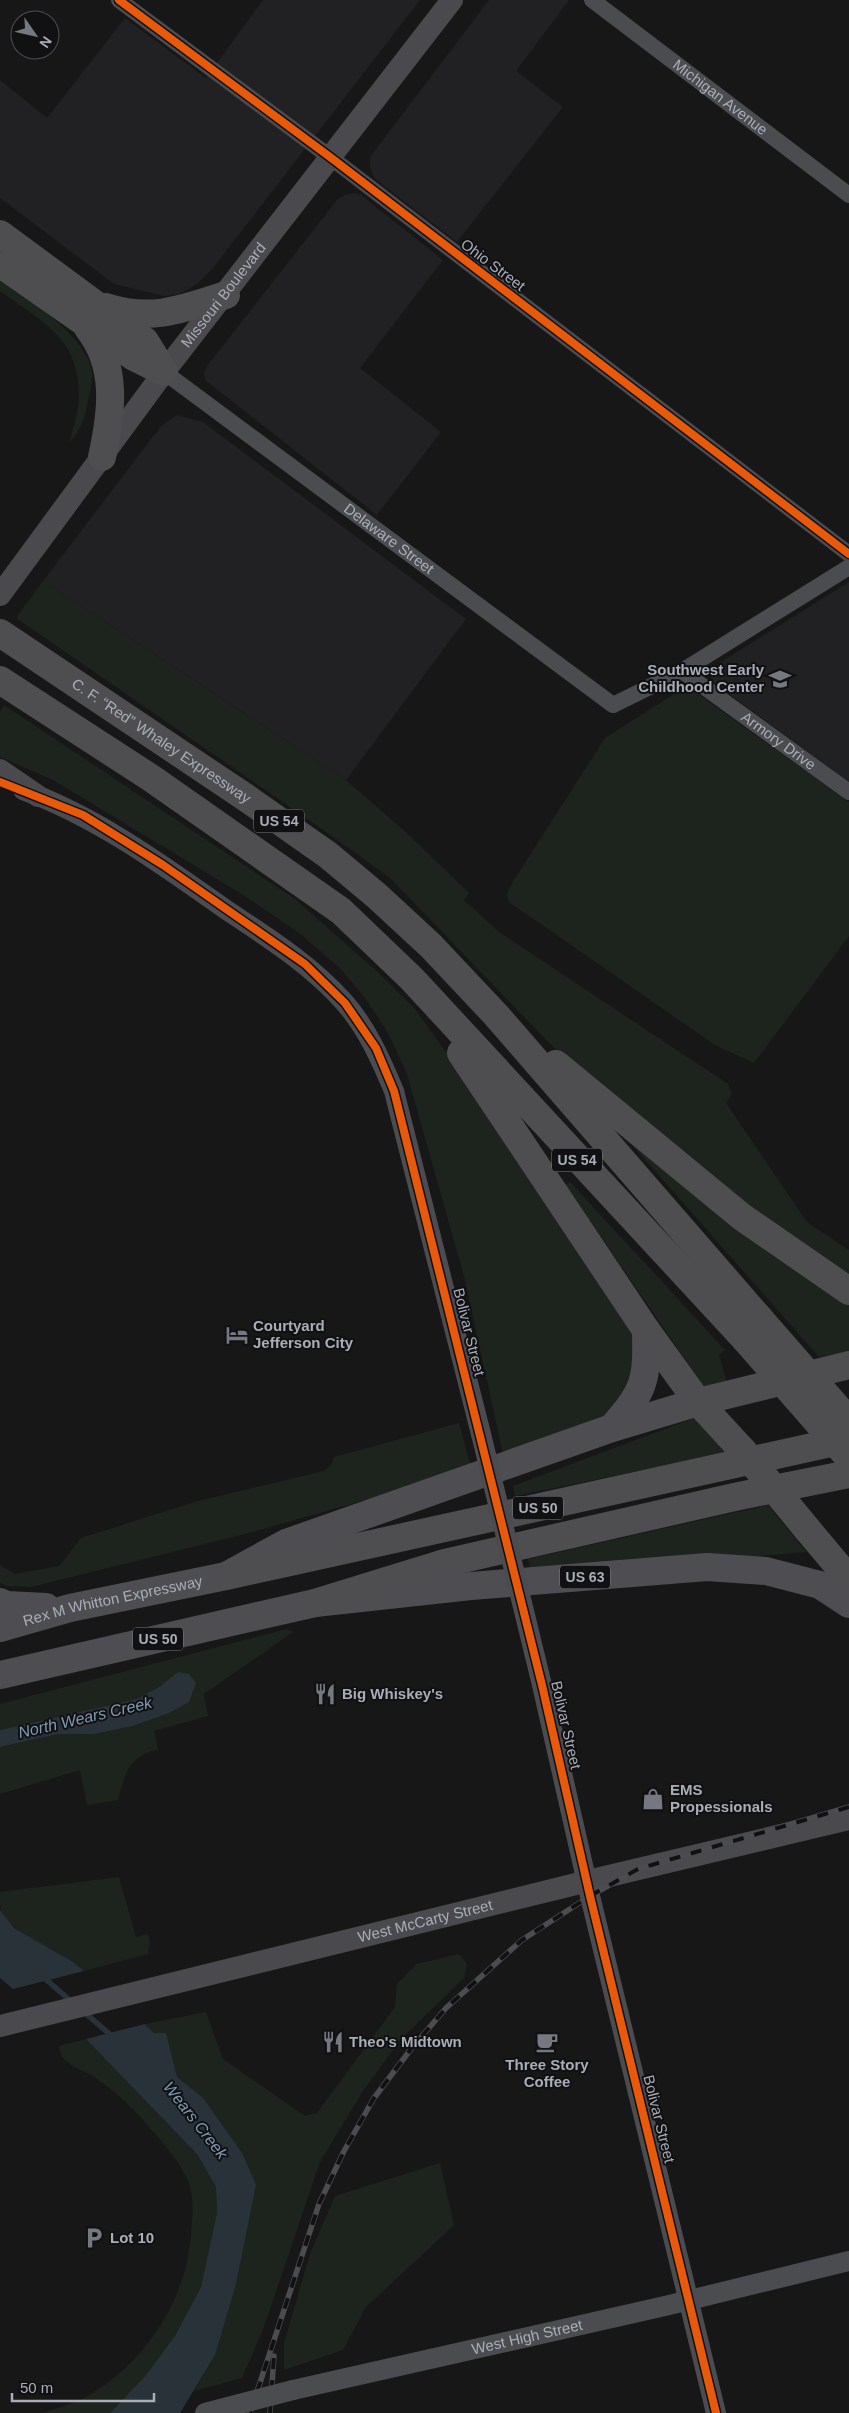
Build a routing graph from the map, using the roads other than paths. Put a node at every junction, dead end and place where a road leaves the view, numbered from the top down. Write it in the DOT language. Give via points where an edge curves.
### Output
graph roads {
  1 [pos="119,0"];
  2 [pos="452,0"];
  3 [pos="592,0"];
  4 [pos="330,157"];
  5 [pos="849,196"];
  6 [pos="0,234"];
  7 [pos="0,266"];
  8 [pos="226,295"];
  9 [pos="88,311"];
  10 [pos="164,372"];
  11 [pos="102,457"];
  12 [pos="849,554"];
  13 [pos="849,567"];
  14 [pos="0,595"];
  15 [pos="0,633"];
  16 [pos="682,671"];
  17 [pos="7,685"];
  18 [pos="0,770"];
  19 [pos="0,782"];
  20 [pos="0,789"];
  21 [pos="849,792"];
  22 [pos="38,796"];
  23 [pos="412,979"];
  24 [pos="496,1015"];
  25 [pos="849,1291"];
  26 [pos="752,1328"];
  27 [pos="646,1330"];
  28 [pos="849,1365"];
  29 [pos="698,1402"];
  30 [pos="849,1421"];
  31 [pos="612,1428"];
  32 [pos="849,1439"];
  33 [pos="849,1458"];
  34 [pos="849,1474"];
  35 [pos="813,1536"];
  36 [pos="849,1546"];
  37 [pos="226,1576"];
  38 [pos="849,1580"];
  39 [pos="0,1602"];
  40 [pos="315,1603"];
  41 [pos="849,1604"];
  42 [pos="70,1608"];
  43 [pos="0,1628"];
  44 [pos="0,1675"];
  45 [pos="849,1819"];
  46 [pos="588,1881"];
  47 [pos="0,2026"];
  48 [pos="849,2261"];
  49 [pos="689,2300"];
  50 [pos="205,2413"];
  51 [pos="716,2413"];
  1 -- 4 [label="street, Ohio Street"];
  2 -- 4 [label="main road, Missouri Boulevard"];
  3 -- 5 [label="street, Michigan Avenue"];
  4 -- 8 [label="main road, Missouri Boulevard"];
  4 -- 12 [label="street, Ohio Street"];
  6 -- 9 [label="highway"];
  7 -- 9 [label="highway"];
  8 -- 9 [label="highway" via="179,311 149,315"];
  8 -- 10 [label="main road, Missouri Boulevard"];
  9 -- 10 [label="highway" via="134,357"];
  9 -- 11 [label="highway" via="105,361 109,385 111,414"];
  10 -- 11 [label="main road, Missouri Boulevard"];
  10 -- 16 [label="street, Delaware Street" via="613,705"];
  11 -- 14 [label="main road, Missouri Boulevard"];
  13 -- 16 [label="street"];
  15 -- 24 [label="highway, C. F. “Red” Whaley Expressway / US 54" via="328,855 431,946"];
  16 -- 21 [label="street, Armory Drive"];
  17 -- 23 [label="highway, US 54" via="159,783 333,905"];
  18 -- 22 [label="main road"];
  19 -- 22 [label="street, Bolivar Street"];
  20 -- 22 [label="main road"];
  22 -- 46 [label="street, Bolivar Street, bridge" via="83,815 163,865 305,964 345,1003 376,1048 394,1091 481,1434"];
  23 -- 26 [label="highway, US 54"];
  23 -- 27 [label="highway"];
  24 -- 25 [label="highway" via="742,1217"];
  24 -- 26 [label="highway, US 54"];
  26 -- 30 [label="highway, US 54, bridge"];
  26 -- 33 [label="highway, US 54, bridge"];
  27 -- 29 [label="highway"];
  27 -- 31 [label="highway" via="644,1382 630,1407"];
  28 -- 29 [label="highway"];
  29 -- 31 [label="highway, Rex M Whitton Expressway"];
  29 -- 35 [label="highway, bridge"];
  31 -- 37 [label="highway, Rex M Whitton Expressway" via="286,1543"];
  32 -- 37 [label="highway, US 50"];
  34 -- 40 [label="highway, US 50" via="446,1563"];
  35 -- 36 [label="highway" via="840,1548"];
  35 -- 38 [label="highway"];
  37 -- 42 [label="highway, Rex M Whitton Expressway / US 50"];
  39 -- 42 [label="highway" via="7,1606"];
  40 -- 41 [label="highway, US 63" via="471,1586 707,1567 766,1571 820,1586"];
  40 -- 44 [label="highway, US 50"];
  42 -- 43 [label="highway, Rex M Whitton Expressway / US 50"];
  45 -- 46 [label="main road, West McCarty Street"];
  46 -- 47 [label="main road, West McCarty Street"];
  46 -- 49 [label="street, Bolivar Street"];
  48 -- 49 [label="street, West High Street"];
  49 -- 50 [label="street, West High Street, bridge"];
  49 -- 51 [label="street, Bolivar Street"];
}
